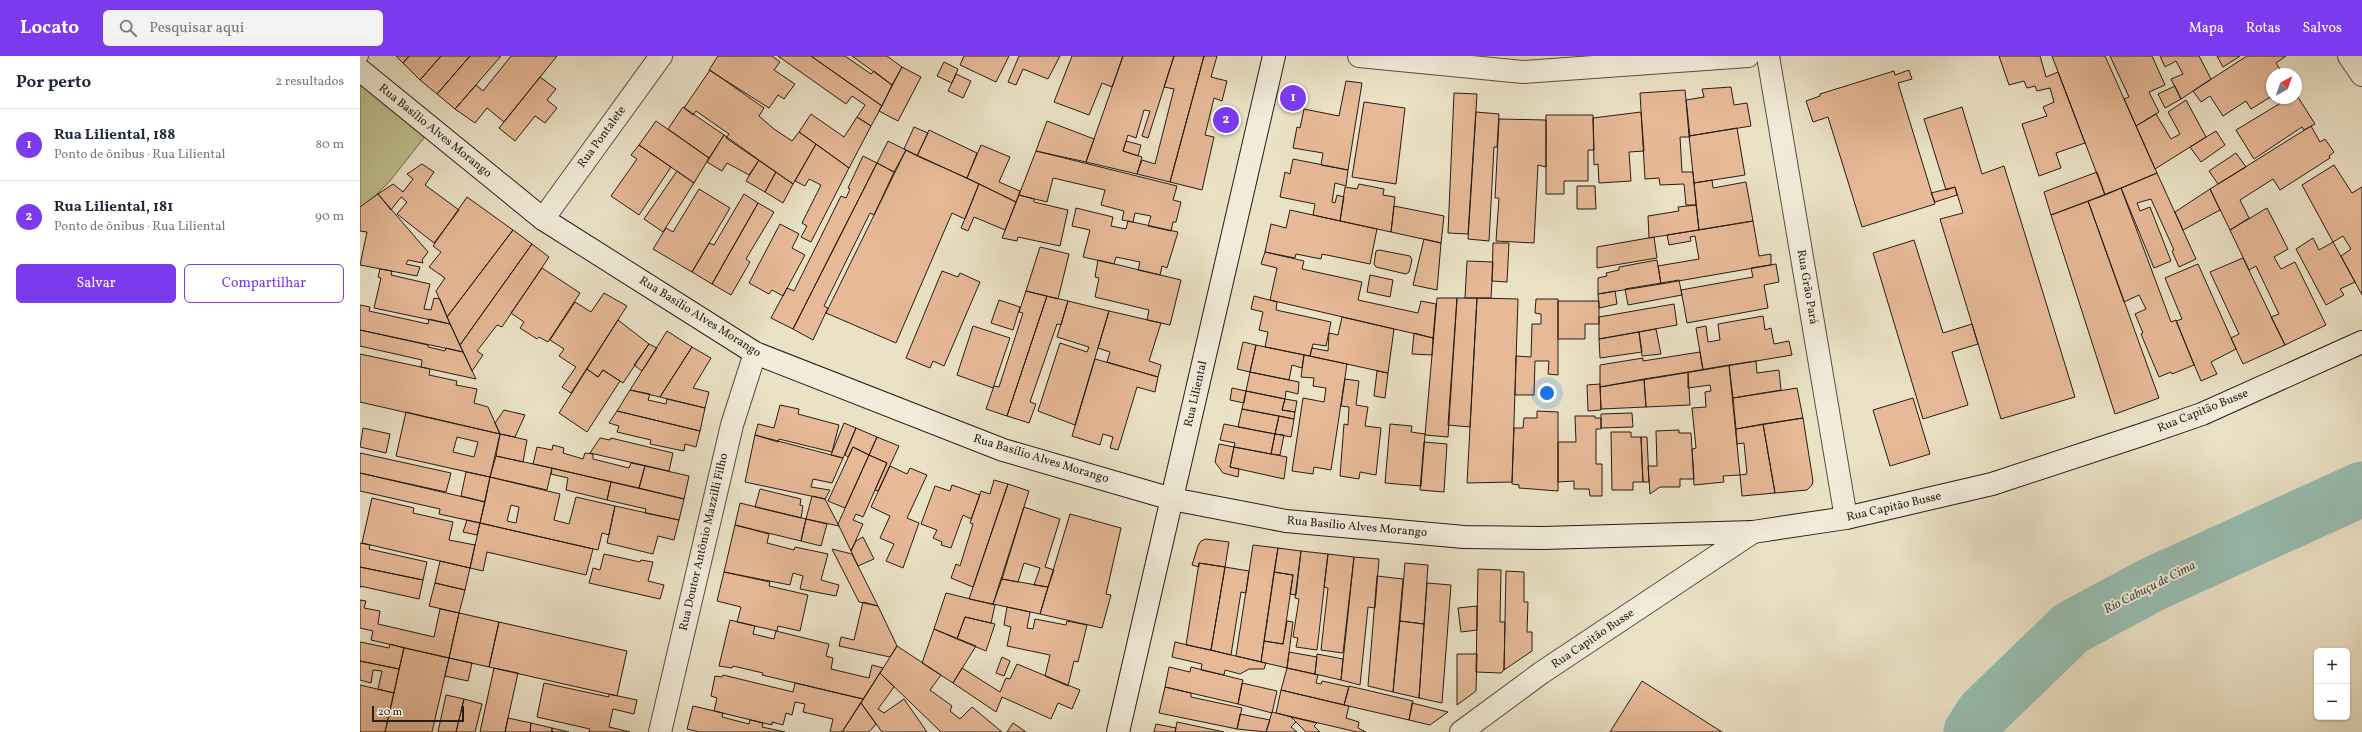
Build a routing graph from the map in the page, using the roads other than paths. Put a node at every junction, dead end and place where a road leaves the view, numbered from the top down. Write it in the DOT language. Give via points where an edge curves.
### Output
graph roads {
  1 [pos="662,56"];
  2 [pos="1274,56"];
  3 [pos="1359,56"];
  4 [pos="1748,56"];
  5 [pos="1768,56"];
  6 [pos="2349,56"];
  7 [pos="360,70"];
  8 [pos="2362,75"];
  9 [pos="543,219"];
  10 [pos="2362,342"];
  11 [pos="755,353"];
  12 [pos="1172,499"];
  13 [pos="1846,518"];
  14 [pos="1753,532"];
  15 [pos="1469,730"];
  16 [pos="660,732"];
  17 [pos="1118,732"];
  1 -- 9 [label="street, Rua Pontalete"];
  2 -- 12 [label="street, Rua Liliental"];
  3 -- 4 [label="street" via="1523,72"];
  5 -- 13 [label="street, Rua Grão Pará"];
  6 -- 8 [label="street"];
  7 -- 9 [label="street, Rua Basílio Alves Morango"];
  9 -- 11 [label="street, Rua Basílio Alves Morango"];
  10 -- 13 [label="street, Rua Capitão Busse" via="2202,414 2141,436 1992,484"];
  11 -- 12 [label="street, Rua Basílio Alves Morango" via="1003,450"];
  11 -- 16 [label="street, Rua Doutor Antônio Mazzilli Filho" via="732,425"];
  12 -- 14 [label="street, Rua Basílio Alves Morango" via="1286,521 1464,537 1543,538"];
  12 -- 17 [label="street, Rua Liliental"];
  13 -- 14 [label="street, Rua Capitão Busse"];
  14 -- 15 [label="street, Rua Capitão Busse" via="1541,673"];
}
